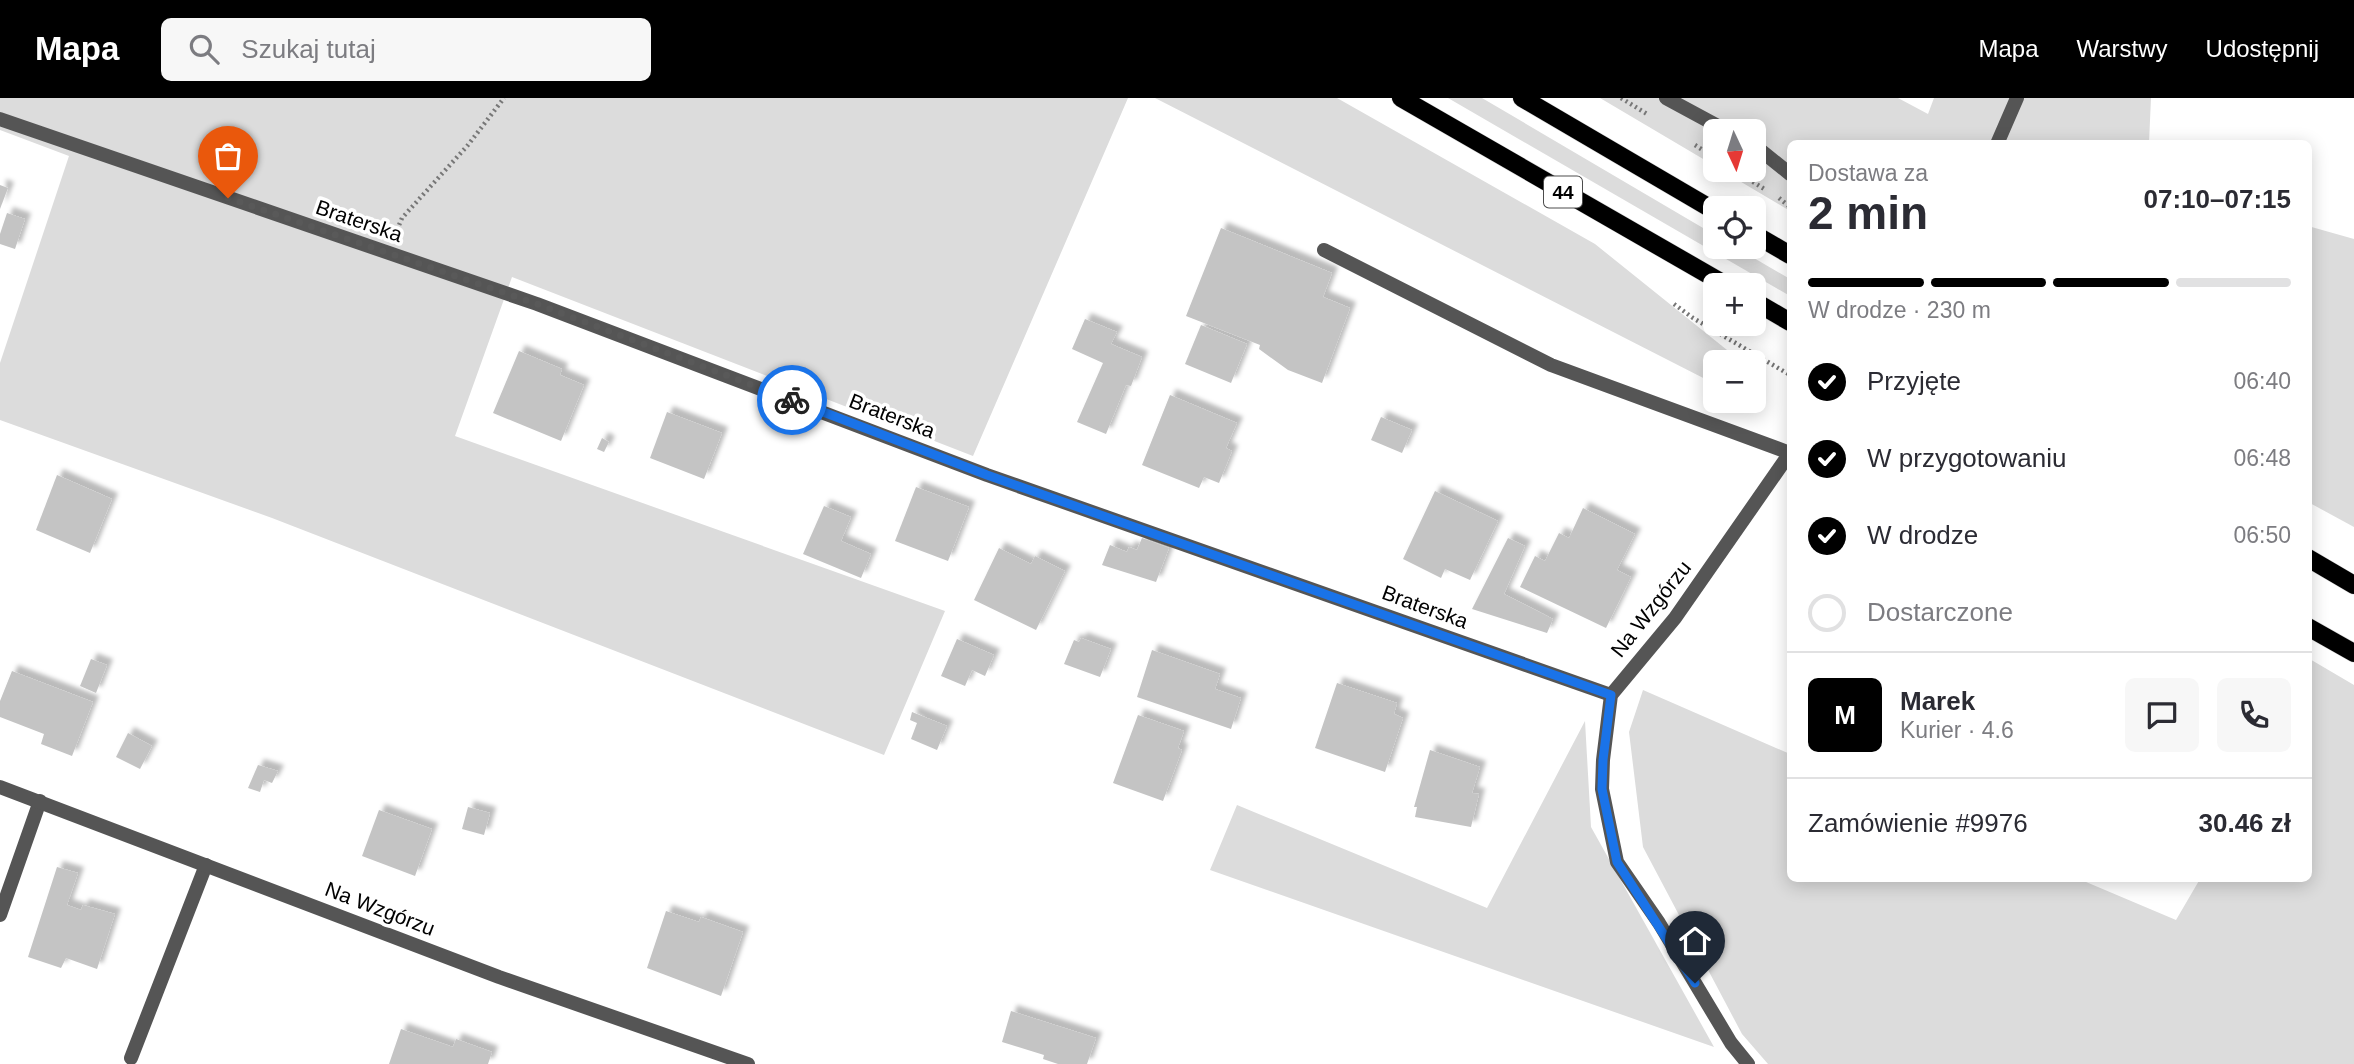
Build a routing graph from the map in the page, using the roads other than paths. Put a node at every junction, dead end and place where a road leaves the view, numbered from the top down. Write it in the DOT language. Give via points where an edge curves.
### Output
graph roads {
  1 [pos="1401,98"];
  2 [pos="1522,98"];
  3 [pos="1665,98"];
  4 [pos="2017,98"];
  5 [pos="0,119"];
  6 [pos="1704,119"];
  7 [pos="1999,140"];
  8 [pos="1766,155"];
  9 [pos="1787,172"];
  10 [pos="1703,204"];
  11 [pos="1766,241"];
  12 [pos="1324,250"];
  13 [pos="1787,253"];
  14 [pos="1705,273"];
  15 [pos="1766,308"];
  16 [pos="1787,321"];
  17 [pos="1787,452"];
  18 [pos="1787,457"];
  19 [pos="2312,560"];
  20 [pos="2354,585"];
  21 [pos="2312,629"];
  22 [pos="2354,653"];
  23 [pos="1611,695"];
  24 [pos="0,787"];
  25 [pos="40,801"];
  26 [pos="206,865"];
  27 [pos="0,915"];
  28 [pos="131,1058"];
  29 [pos="748,1064"];
  30 [pos="1748,1064"];
  1 -- 14 [label="main road, 44"];
  2 -- 10 [label="main road"];
  3 -- 6 [label="street"];
  4 -- 7 [label="street"];
  5 -- 23 [label="street, Braterska" via="662,349 987,475"];
  8 -- 9 [label="street"];
  11 -- 13 [label="main road"];
  12 -- 17 [label="street" via="1551,365"];
  15 -- 16 [label="main road"];
  18 -- 23 [label="street, Na Wzgórzu" via="1675,618"];
  19 -- 20 [label="main road"];
  21 -- 22 [label="main road"];
  23 -- 30 [label="street" via="1602,789 1617,862"];
  24 -- 25 [label="street, Na Wzgórzu"];
  25 -- 26 [label="street, Na Wzgórzu"];
  25 -- 27 [label="street"];
  26 -- 28 [label="street"];
  26 -- 29 [label="street, Na Wzgórzu" via="499,977"];
}
